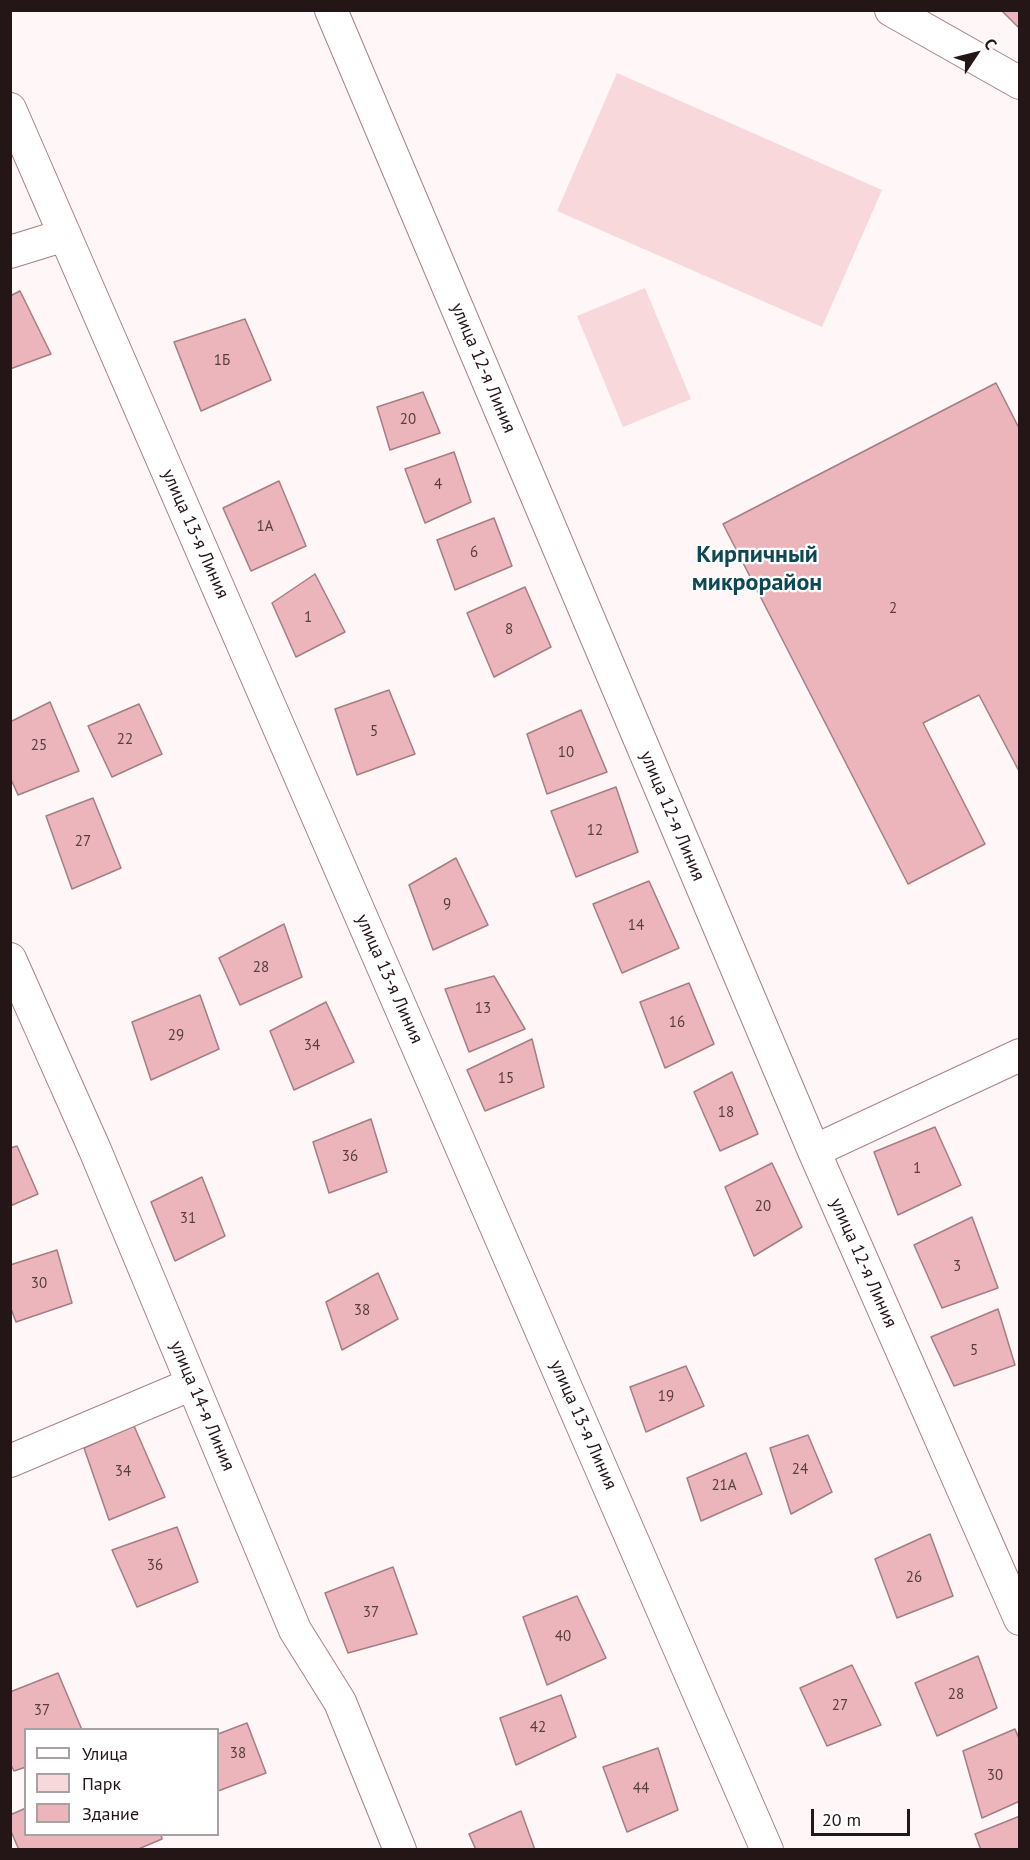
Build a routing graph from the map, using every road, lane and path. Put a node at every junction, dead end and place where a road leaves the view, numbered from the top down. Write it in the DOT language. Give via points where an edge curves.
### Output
graph roads {
  1 [pos="331,10"];
  2 [pos="891,10"];
  3 [pos="1020,83"];
  4 [pos="10,109"];
  5 [pos="65,235"];
  6 [pos="10,252"];
  7 [pos="10,959"];
  8 [pos="1020,1055"];
  9 [pos="814,1151"];
  10 [pos="192,1384"];
  11 [pos="10,1461"];
  12 [pos="1020,1619"];
  13 [pos="400,1850"];
  14 [pos="767,1850"];
  1 -- 9 [label="street, улица 12-я Линия"];
  2 -- 3 [label="street"];
  4 -- 5 [label="street, улица 13-я Линия"];
  5 -- 6 [label="street"];
  5 -- 14 [label="street, улица 13-я Линия"];
  7 -- 10 [label="street, улица 14-я Линия"];
  8 -- 9 [label="street"];
  9 -- 12 [label="street, улица 12-я Линия"];
  10 -- 11 [label="street"];
  10 -- 13 [label="street, улица 14-я Линия" via="295,1630 340,1702"];
}
